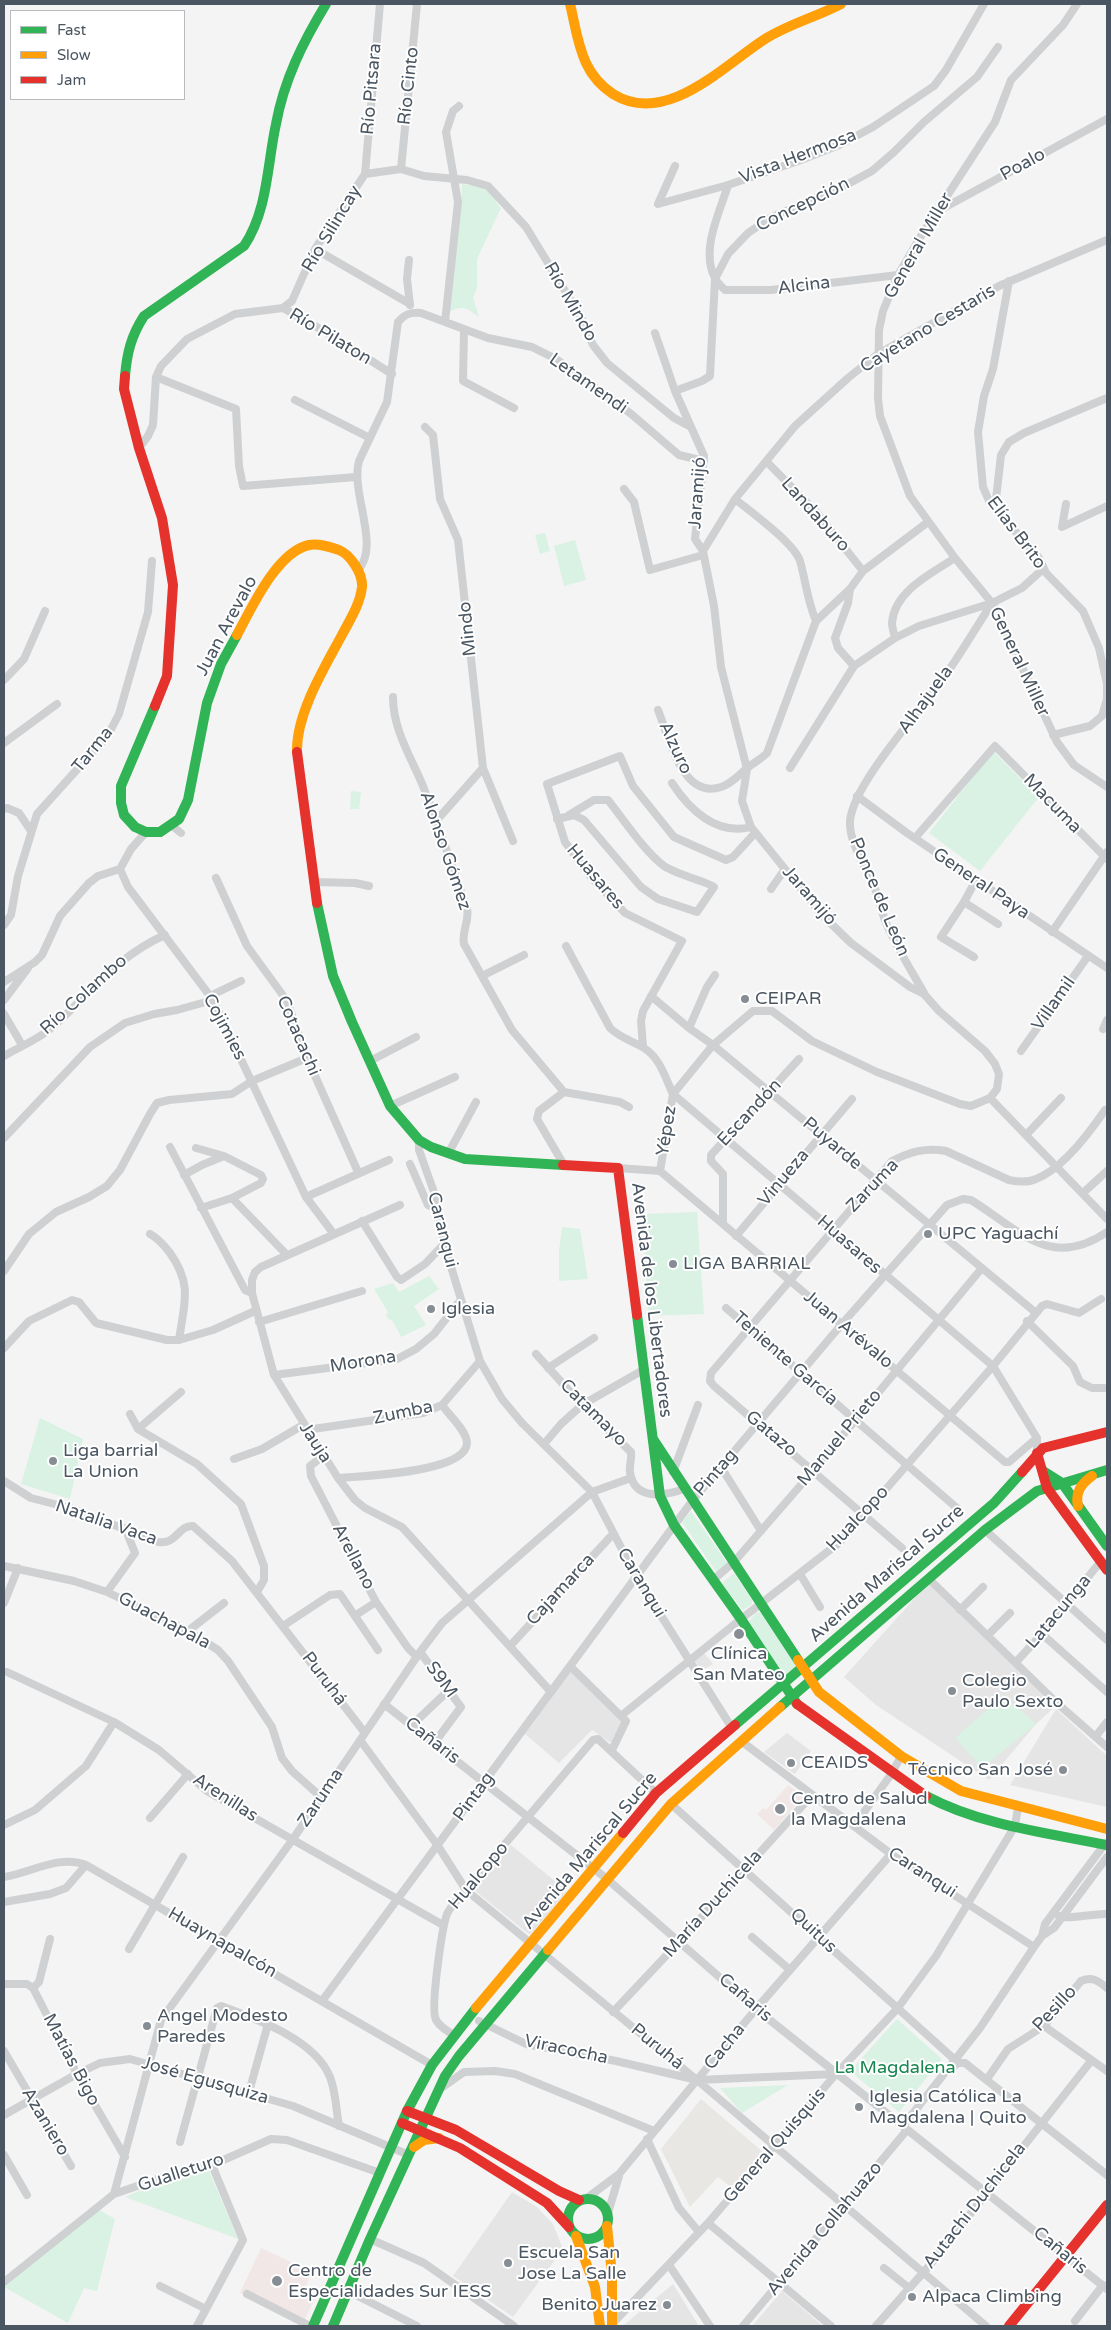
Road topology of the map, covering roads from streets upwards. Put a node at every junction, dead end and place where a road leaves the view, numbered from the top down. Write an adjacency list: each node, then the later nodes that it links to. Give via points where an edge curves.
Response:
1 (326, 4): 39 (street, via 296,56 289,76 258,221 250,240 144,316 132,337 125,365 124,389)
2 (380, 4): 13 (street, Río Pitsara)
3 (417, 4): 12 (street, Río Cinto)
4 (570, 4): 5 (street, via 584,57 594,78 613,96 644,105 676,97 716,76 768,38)
5 (841, 4)
6 (984, 4): 15 (street, Vista Hermosa, via 934,86 873,127 839,145)
7 (1076, 4): 16 (street, General Miller, via 1063,25 1011,80 995,122)
8 (998, 46): 21 (street, Concepción, via 977,77 872,171 770,218 728,254)
9 (459, 106): 14 (street, via 453,111 446,132)
10 (1107, 119): 16 (street, Poalo)
11 (675, 166): 15 (street, Vista Hermosa, via 658,204)
12 (401, 169): 13 (street); 14 (street, Río Mindo, via 424,176)
13 (365, 174): 18 (street, Río Silincay)
14 (455, 178): 26 (street, via 458,202); 37 (street, Río Mindo, via 488,186 526,227 581,317 593,345 607,363 674,418)
15 (728, 185): 21 (street, via 710,248)
16 (938, 211): 20 (street, General Miller)
17 (1107, 240): 22 (street, Cayetano Cestaris)
18 (315, 250): 23 (street); 24 (street, Río Silincay, via 292,301)
19 (409, 260): 23 (street)
20 (898, 275): 21 (street, Alcina, via 771,290 725,290); 29 (street, General Miller, via 882,311)
21 (715, 279): 32 (street, Concepción, via 710,376)
22 (1009, 281): 29 (street, Cayetano Cestaris); 47 (street, Elías Brito, via 978,432 983,486)
23 (410, 304): 25 (street)
24 (283, 308): 30 (street, Río Pilaton); 31 (street, Río Pilaton, via 235,314 211,325 181,344 161,366)
25 (411, 312): 26 (street, Letamendi); 30 (street, via 398,322)
26 (445, 322): 27 (street, Letamendi)
27 (464, 330): 35 (street, via 464,383); 40 (street, Letamendi, via 532,347 556,359 630,413 679,455)
28 (654, 333): 32 (street, Jaramijó)
29 (878, 354): 41 (street, Cayetano Cestaris, via 796,426); 48 (street, General Miller, via 880,416 910,496)
30 (392, 374): 38 (street, via 388,402)
31 (156, 377): 39 (street, via 153,424); 42 (street, via 236,409 243,486)
32 (675, 391): 37 (street, Jaramijó)
33 (1107, 398): 47 (street, via 1009,442 1001,456)
34 (295, 400): 38 (street)
35 (514, 408)
36 (425, 427): 67 (street, Mindo, via 433,435 442,507 458,540)
37 (691, 427): 40 (street, Jaramijó)
38 (370, 438): 42 (street, via 359,461)
39 (139, 448): 80 (street, via 162,518 173,585 167,676 121,786 124,815 135,827)
40 (704, 461): 49 (street, Jaramijó, via 694,534)
41 (766, 461): 44 (street, Cayetano Cestaris); 54 (street, Landaburo, via 817,513)
42 (356, 478): 53 (street, via 367,530 364,561)
43 (624, 489): 49 (street, via 634,502 650,570)
44 (735, 499): 49 (street, Cayetano Cestaris); 58 (street, via 792,548 800,560 808,602)
45 (1066, 504): 46 (street, via 1062,527)
46 (1107, 506)
47 (995, 508): 52 (street, Elías Brito)
48 (928, 522): 50 (street, General Miller); 54 (street)
49 (703, 553): 69 (street, Jaramijó, via 714,606 721,667)
50 (955, 558): 56 (street, General Miller); 59 (street, via 907,591 894,614)
51 (152, 561): 79 (street, Tarma, via 148,612 119,714 108,735 37,814)
52 (1044, 569): 56 (street, via 1022,588); 65 (street, Elías Brito, via 1083,610 1099,648 1107,699 1102,716 1090,726)
53 (358, 570): 77 (street, Juan Arevalo, via 341,551 320,544 294,552 277,568 243,624 217,676 202,723 187,804); 89 (street, Avenida de los Libertadores, via 362,585 355,612 320,677 300,725 297,750 299,777)
54 (863, 571): 55 (street)
55 (850, 590): 58 (street); 60 (street, via 835,638 838,648)
56 (992, 603): 59 (street, via 919,626); 65 (street, General Miller); 72 (street, Alhajuela, via 947,673)
57 (45, 612): 61 (street, via 24,659)
58 (816, 621): 69 (street, Alzuro, via 767,753)
59 (894, 638): 60 (street)
60 (854, 666): 68 (street)
61 (4, 680)
62 (393, 697): 76 (street, Alonso Gómez, via 400,736)
63 (57, 704): 66 (street)
64 (658, 710): 69 (street, Alzuro, via 683,774 692,783 703,788 723,787)
65 (1053, 735): 71 (street, General Miller, via 1074,765)
66 (4, 743)
67 (483, 768): 76 (street); 83 (street, Mindo)
68 (790, 768)
69 (747, 769): 78 (street, Jaramijó, via 742,801)
70 (672, 782): 78 (street, via 681,797 706,820 733,829)
71 (1107, 787)
72 (857, 796): 82 (street, General Paya); 107 (street, Ponce de León, via 850,822 855,847 874,885 897,946)
73 (4, 809): 79 (street, via 19,813)
74 (569, 815): 74 (street, via 584,820 641,887 658,899 697,912 714,887 664,866 608,800 594,800); 75 (street)
75 (557, 819): 78 (street, Huasares, via 547,784 620,756 633,786 674,837 726,860 733,857); 108 (street, Huasares, via 565,842 620,909 682,941)
76 (436, 822): 104 (street, Alonso Gómez, via 468,913 464,944)
77 (171, 825): 80 (street, via 160,832); 81 (street)
78 (753, 830): 86 (street, Jaramijó)
79 (31, 831): 94 (street, Tarma, via 18,876 12,915)
80 (146, 832): 85 (street)
81 (181, 833)
82 (915, 838): 84 (street, Macuma, via 996,747); 88 (street, General Paya)
83 (513, 841)
84 (1106, 856): 95 (street)
85 (120, 869): 96 (street, Cojimies, via 128,886); 101 (street, via 98,876 89,883 60,916 42,955)
86 (786, 869): 91 (street); 107 (street, Jaramijó, via 822,915 851,943)
87 (216, 878): 121 (street, Cotacachi, via 247,946 287,1002)
88 (976, 880): 92 (street); 95 (street, General Paya)
89 (313, 882): 90 (street, via 355,882); 123 (street, Avenida de los Libertadores, via 333,976)
90 (369, 886)
91 (771, 889)
92 (964, 902): 93 (street); 100 (street, via 941,936)
93 (998, 924)
94 (4, 925)
95 (1052, 932): 99 (street, General Paya)
96 (165, 935): 109 (street, Cojimies); 116 (street, Río Colambo, via 127,956 49,1030)
97 (566, 946): 118 (street, Huasares, via 610,1028)
98 (524, 955): 104 (street)
99 (1088, 956): 102 (street, General Paya); 119 (street, Villamil)
100 (974, 957)
101 (30, 965): 106 (street); 110 (street)
102 (1107, 968)
103 (715, 975): 113 (street)
104 (482, 976): 126 (street, Alonso Gómez, via 512,1030)
105 (241, 981): 109 (street)
106 (4, 982)
107 (924, 994): 129 (street, Jaramijó, via 995,1064 999,1074 997,1089)
108 (651, 996): 113 (street, Puyarde); 118 (street, Huasares, via 641,1021)
109 (211, 998): 125 (street, Cojimies); 138 (street, via 125,1023 90,1047)
110 (4, 1000)
111 (4, 1014): 116 (street)
112 (1107, 1020): 114 (street)
113 (689, 1028): 117 (street, Puyarde)
114 (1103, 1029)
115 (416, 1037): 123 (street)
116 (22, 1045): 120 (street, Río Colambo)
117 (713, 1045): 127 (street, Puyarde); 128 (street, Yépez); 129 (street, via 747,1014 766,1009 779,1014 812,1041 877,1072 971,1106)
118 (643, 1047): 128 (street, Huasares, via 658,1060)
119 (1021, 1051)
120 (4, 1056)
121 (307, 1058): 125 (street); 152 (street, Cotacachi)
122 (799, 1059): 127 (street, Escandón)
123 (370, 1061): 133 (street, Avenida de los Libertadores)
124 (455, 1077): 133 (street)
125 (252, 1081): 157 (street, Cojimies); 174 (street, via 224,1096 157,1103 120,1170 106,1186 56,1212 29,1234)
126 (564, 1092): 134 (street, via 620,1102); 147 (street, via 540,1111 537,1119)
127 (769, 1092): 137 (street, Puyarde); 139 (street, Escandón)
128 (673, 1094): 139 (street, Huasares); 150 (street, Yépez)
129 (990, 1098): 136 (street)
130 (1062, 1098): 136 (street)
131 (852, 1099): 137 (street, Vinueza)
132 (476, 1102): 143 (street)
133 (390, 1106): 140 (street, Avenida de los Libertadores)
134 (630, 1107)
135 (1105, 1110): 148 (street, Zaruma, via 1085,1138)
136 (1027, 1134): 148 (street)
137 (820, 1135): 154 (street, Puyarde); 155 (street, Vinueza)
138 (4, 1138)
139 (725, 1139): 155 (street, Huasares); 164 (street, Escandón, via 710,1158 723,1174)
140 (419, 1140): 143 (street, Avenida de los Libertadores); 160 (street, Caranqui, via 419,1150)
141 (170, 1147): 153 (street)
142 (196, 1148): 144 (street)
143 (448, 1154): 147 (street, Avenida de los Libertadores, via 489,1162)
144 (224, 1156): 153 (street); 158 (street, via 263,1179)
145 (389, 1160): 152 (street)
146 (410, 1164): 160 (street, via 428,1205)
147 (564, 1165): 149 (street, Avenida de los Libertadores)
148 (1056, 1166): 154 (street, Zaruma, via 1036,1180 1019,1182 946,1152 924,1149 892,1161); 156 (street)
149 (618, 1168): 150 (street, Avenida de los Libertadores); 196 (street, Avenida de los Libertadores)
150 (660, 1171): 164 (street, Juan Arévalo)
151 (1107, 1171): 156 (street)
152 (358, 1172): 157 (street)
153 (184, 1175): 161 (street)
154 (875, 1180): 165 (street, Puyarde); 166 (street, Zaruma)
155 (779, 1184): 166 (street, Huasares); 170 (street, Vinueza)
156 (1083, 1193): 162 (street)
157 (306, 1197): 168 (street, Cojimies)
158 (232, 1198): 161 (street); 172 (street)
159 (400, 1205): 163 (street, Jauja)
160 (437, 1206): 171 (street, Caranqui)
161 (201, 1208): 178 (street, via 245,1290)
162 (1107, 1219)
163 (362, 1221): 168 (street, Jauja); 171 (street, via 401,1280 425,1264)
164 (723, 1224): 170 (street, Juan Arévalo)
165 (929, 1224): 167 (street, Pintag, via 948,1205 963,1199 981,1206 1028,1239 1051,1247 1085,1244); 173 (street, Puyarde); 175 (street, Pintag)
166 (831, 1230): 175 (street, Huasares); 176 (street, Zaruma)
167 (1107, 1232)
168 (333, 1233): 172 (street, Jauja)
169 (150, 1234): 190 (street, via 160,1239 185,1279)
170 (736, 1236): 176 (street, Juan Arévalo)
171 (444, 1244): 180 (street, Caranqui)
172 (286, 1254): 178 (street, Jauja, via 255,1272)
173 (982, 1268): 183 (street, Puyarde); 184 (street, Manuel Prieto)
174 (4, 1271)
175 (885, 1275): 184 (street, Huasares); 187 (street, Pintag)
176 (789, 1281): 187 (street, Juan Arévalo); 188 (street, Zaruma)
177 (362, 1291): 186 (street)
178 (252, 1293): 182 (street, Jauja)
179 (1101, 1299): 183 (street, via 1079,1313 1047,1304)
180 (460, 1301): 193 (street, Caranqui); 199 (street, Morona, via 434,1334 416,1350 397,1359)
181 (726, 1308): 188 (street, Teniente García)
182 (255, 1311): 186 (street, Jauja); 190 (street, via 213,1330)
183 (1035, 1312): 185 (street, Hualcopo)
184 (940, 1320): 194 (street, Huasares); 197 (street, Manuel Prieto)
185 (1027, 1321): 194 (street, Hualcopo); 201 (street, via 1073,1366 1080,1382 1092,1388)
186 (259, 1322): 199 (street, Jauja)
187 (841, 1325): 197 (street, Juan Arévalo); 198 (street, Pintag)
188 (749, 1329): 198 (street, Teniente García); 200 (street, Zaruma, via 713,1369)
189 (594, 1338): 195 (street)
190 (179, 1340): 191 (street, via 104,1326 72,1300 29,1321)
191 (4, 1348)
192 (536, 1354): 195 (street, Catamayo)
193 (480, 1361): 203 (street, Zumba); 215 (street, Caranqui, via 502,1399)
194 (993, 1366): 207 (street, Hualcopo); 214 (street, Huasares)
195 (548, 1368): 204 (street, Catamayo)
196 (643, 1370): 204 (street); 213 (street, Avenida de los Libertadores)
197 (896, 1371): 207 (street, Juan Arévalo); 208 (street, Manuel Prieto)
198 (802, 1373): 208 (street, Teniente García); 209 (street, Pintag)
199 (274, 1375): 210 (street, Jauja)
200 (710, 1378): 209 (street, Gatazo, via 712,1384)
201 (1104, 1388)
202 (181, 1392): 211 (street)
203 (442, 1405): 210 (street, Zumba, via 423,1413); 226 (street, via 466,1437 467,1446 462,1454 430,1469)
204 (582, 1405): 215 (street); 227 (street, Catamayo, via 631,1452)
205 (698, 1405): 223 (street)
206 (130, 1414): 211 (street)
207 (948, 1416): 214 (street, Juan Arévalo, via 1004,1462 1009,1462); 219 (street, Hualcopo)
208 (856, 1419): 219 (street, Teniente García); 221 (street, Manuel Prieto)
209 (758, 1424): 220 (street, Pintag); 221 (street, Gatazo)
210 (305, 1427): 217 (street, Jauja); 218 (street)
211 (138, 1429): 256 (street, via 197,1464 241,1504 264,1566 264,1580)
212 (1107, 1432): 216 (street, Avenida Mariscal Sucre, via 1049,1445)
213 (652, 1436): 223 (street, Avenida de los Libertadores); 233 (street, Avenida de los Libertadores)
214 (1037, 1438): 216 (street)
215 (544, 1444): 232 (street, Caranqui)
216 (1037, 1454): 224 (street); 279 (street, Avenida Mariscal Sucre, via 994,1503)
217 (323, 1456): 226 (street, Jauja); 258 (street, Arellano, via 312,1463 309,1473)
218 (234, 1459)
219 (907, 1464): 236 (street, Teniente García); 237 (street, Hualcopo)
220 (721, 1467): 234 (street, Pintag); 241 (street)
221 (813, 1470): 237 (street, Gatazo); 241 (street, Manuel Prieto)
222 (1107, 1470): 225 (street, Avenida Mariscal Sucre)
223 (673, 1472): 231 (street, Avenida de los Libertadores)
224 (1044, 1472): 229 (street); 230 (street)
225 (1096, 1473): 229 (street, Avenida Mariscal Sucre); 235 (street, via 1079,1487 1075,1496)
226 (338, 1478): 257 (street, Jauja, via 354,1500 402,1527)
227 (631, 1478): 232 (street, Zaruma); 233 (street, via 642,1491)
228 (4, 1481): 239 (street, Natalia Vaca, via 31,1498)
229 (1062, 1483): 230 (street, Avenida Mariscal Sucre); 235 (street)
230 (1047, 1488): 240 (street, Avenida Mariscal Sucre, via 1036,1491); 245 (street)
231 (684, 1489): 233 (street); 234 (street, Avenida de los Libertadores)
232 (592, 1492): 242 (street, Caranqui); 257 (street, Zaruma)
233 (660, 1496): 238 (street, Avenida de los Libertadores)
234 (693, 1500): 238 (street, Pintag); 246 (street, Avenida de los Libertadores)
235 (1078, 1506): 243 (street)
236 (958, 1508)
237 (864, 1515): 244 (street, Gatazo); 250 (street, Hualcopo, via 830,1552)
238 (674, 1525): 251 (street, Pintag); 253 (street, Avenida de los Libertadores)
239 (125, 1528): 255 (street, Guachapala, via 135,1553); 256 (street, Natalia Vaca, via 163,1543 186,1527 193,1526 232,1561)
240 (985, 1530): 252 (street, Avenida Mariscal Sucre); 261 (street)
241 (762, 1531): 246 (street, Manuel Prieto)
242 (612, 1535): 251 (street, Caranqui); 273 (street, Cajamarca)
243 (1107, 1546)
244 (902, 1548)
245 (1101, 1561): 249 (street); 261 (street, Latacunga)
246 (734, 1562): 253 (street, Manuel Prieto); 260 (street, Avenida de los Libertadores)
247 (4, 1566): 248 (street, Guachapala)
248 (18, 1568): 255 (street, Guachapala); 262 (street)
249 (1107, 1570)
250 (800, 1574): 260 (street, Hualcopo); 263 (street)
251 (636, 1576): 276 (street, Caranqui); 278 (street, Pintag)
252 (929, 1579): 264 (street); 281 (street, Avenida Mariscal Sucre)
253 (713, 1580): 267 (street, Avenida de los Libertadores)
254 (983, 1587): 264 (street)
255 (108, 1592): 269 (street, Guachapala)
256 (257, 1592): 268 (street, Natalia Vaca)
257 (468, 1601): 273 (street, Jauja); 275 (street, Zaruma, via 442,1623)
258 (376, 1602): 266 (street); 275 (street, Arellano, via 408,1648)
259 (224, 1603): 269 (street)
260 (762, 1603): 267 (street, Hualcopo); 279 (street, Avenida de los Libertadores)
261 (1067, 1603): 270 (street, Latacunga); 272 (street)
262 (4, 1604)
263 (820, 1607)
264 (960, 1610): 271 (street)
265 (1010, 1613): 271 (street)
266 (356, 1615): 268 (street, via 342,1596 333,1594); 274 (street)
267 (740, 1619): 276 (street, Hualcopo); 282 (street, Avenida de los Libertadores)
268 (283, 1626): 293 (street, Puruhá)
269 (188, 1631): 306 (street, Guachapala, via 218,1650 228,1661 272,1727 282,1758 292,1772)
270 (1042, 1634): 277 (street, Latacunga); 285 (street)
271 (988, 1635): 277 (street)
272 (1107, 1640)
273 (510, 1646): 284 (street, Jauja)
274 (378, 1650)
275 (419, 1654): 283 (street, S9M); 287 (street, Zaruma)
276 (689, 1661): 288 (street, Hualcopo); 292 (street, Caranqui)
277 (1016, 1662): 294 (street)
278 (570, 1666): 284 (street, Pintag); 288 (street)
279 (803, 1668): 281 (street, Avenida de los Libertadores); 282 (street, Avenida Mariscal Sucre)
280 (7, 1672): 289 (street, Arenillas)
281 (811, 1681): 286 (street, Avenida Mariscal Sucre); 300 (street, Avenida de los Libertadores, via 819,1692)
282 (783, 1685): 286 (street, Avenida de los Libertadores); 292 (street, Avenida Mariscal Sucre)
283 (449, 1690): 291 (street); 297 (street, S9M, via 461,1707)
284 (551, 1692): 303 (street, Pintag)
285 (1107, 1692)
286 (791, 1698): 296 (street, Avenida Mariscal Sucre); 301 (street, Avenida de los Libertadores)
287 (384, 1704): 291 (street, Cañaris); 293 (street, Zaruma)
288 (622, 1715): 299 (street, via 626,1725)
289 (114, 1722): 302 (street, Arenillas, via 159,1750); 311 (street, via 86,1766 35,1810)
290 (1107, 1722): 294 (street)
291 (412, 1725): 297 (street, Cañaris)
292 (732, 1728): 304 (street, Avenida Mariscal Sucre)
293 (365, 1733): 295 (street, Zaruma)
294 (1096, 1736): 298 (street)
295 (360, 1740): 306 (street, Zaruma); 317 (street, Puruhá)
296 (741, 1741): 305 (street, Caranqui); 307 (street, Avenida Mariscal Sucre)
297 (435, 1742): 303 (street, Cañaris)
298 (1107, 1747)
299 (612, 1750): 304 (street); 309 (street, Hualcopo, via 596,1739)
300 (901, 1756): 301 (street); 308 (street, Avenida de los Libertadores, via 968,1794)
301 (892, 1773): 312 (street); 313 (street, Avenida de los Libertadores, via 953,1810)
302 (188, 1774): 310 (street); 315 (street, Arenillas, via 207,1791)
303 (485, 1783): 309 (street, Cañaris); 317 (street, Pintag)
304 (656, 1793): 322 (street, Avenida Mariscal Sucre)
305 (812, 1795): 312 (street, Caranqui); 323 (street, María Duchicela)
306 (321, 1797): 315 (street, Zaruma)
307 (671, 1804): 323 (street, Quitus); 325 (street, Avenida Mariscal Sucre)
308 (1018, 1806): 313 (street, General Quisquis); 314 (street, Avenida de los Libertadores)
309 (528, 1817): 322 (street, Cañaris); 326 (street, Hualcopo)
310 (150, 1818)
311 (4, 1825)
312 (854, 1826): 318 (street, Caranqui)
313 (1015, 1826): 316 (street, Avenida de los Libertadores); 329 (street, General Quisquis)
314 (1107, 1828)
315 (293, 1839): 327 (street, Arenillas); 339 (street, Zaruma)
316 (1106, 1843): 331 (street)
317 (438, 1846): 326 (street, Puruhá); 327 (street, Pintag)
318 (891, 1854): 329 (street, Caranqui); 337 (street, Cacha)
319 (182, 1857): 330 (street)
320 (1107, 1858): 333 (street)
321 (86, 1865): 324 (street, Huaynapalcón, via 63,1861); 328 (street, via 66,1888); 330 (street, Huaynapalcón)
322 (593, 1868): 325 (street, Cañaris); 341 (street, Avenida Mariscal Sucre)
323 (745, 1868): 337 (street, Quitus); 340 (street, María Duchicela)
324 (4, 1876)
325 (607, 1879): 340 (street, Cañaris); 344 (street, Avenida Mariscal Sucre)
326 (466, 1890): 334 (street, Hualcopo, via 448,1911); 341 (street, Puruhá)
327 (399, 1900): 334 (street, Arenillas); 349 (street, Pintag)
328 (4, 1902)
329 (968, 1902): 342 (street, Caranqui); 350 (street, General Quisquis, via 936,1956)
330 (154, 1904): 339 (street, Huaynapalcón); 343 (street)
331 (1053, 1912): 333 (street); 335 (street)
332 (1107, 1914): 333 (street)
333 (1062, 1918): 335 (street)
334 (443, 1925): 356 (street, Hualcopo, via 434,2012 441,2026)
335 (1042, 1936): 342 (street, Avenida Collahuazo)
336 (752, 1937): 345 (street)
337 (819, 1938): 345 (street, Cacha); 350 (street, Quitus)
338 (50, 1939): 347 (street, via 38,1982)
339 (217, 1940): 349 (street, Huaynapalcón); 361 (street, Zaruma, via 161,2020)
340 (680, 1941): 351 (street, Cañaris); 352 (street, María Duchicela)
341 (532, 1944): 344 (street, Puruhá); 356 (street, Avenida Mariscal Sucre)
342 (1034, 1947): 359 (street, Avenida Collahuazo, via 980,2028)
343 (129, 1949)
344 (544, 1955): 352 (street, Puruhá); 353 (street, Avenida Mariscal Sucre)
345 (790, 1970): 351 (street, Cacha)
346 (4, 1984): 347 (street)
347 (33, 1988): 366 (street, Matías Bigo)
348 (1107, 1988): 355 (street, Pesillo, via 1096,1980 1088,1978 1081,1981)
349 (322, 2001): 362 (street, Huaynapalcón)
350 (897, 2008): 359 (street, Quitus); 367 (street, General Quisquis)
351 (756, 2009): 367 (street, Cañaris); 372 (street, Cacha)
352 (612, 2012): 358 (street, Puruhá)
353 (483, 2023): 363 (street, Viracocha, via 526,2044); 368 (street, Avenida Mariscal Sucre)
354 (268, 2024): 370 (street, via 219,2007); 374 (street); 381 (street, via 315,2054 324,2064 334,2088)
355 (1044, 2026): 360 (street); 371 (street, Pesillo, via 1008,2049)
356 (454, 2035): 362 (street, Avenida Mariscal Sucre)
357 (4, 2051): 375 (street, Azaniero)
358 (666, 2054): 363 (street, via 668,2064); 372 (street, Puruhá)
359 (954, 2059): 365 (street, Avenida Collahuazo)
360 (1091, 2060): 364 (street); 380 (street, Autachi Duchicela)
361 (148, 2064): 366 (street, José Egusquiza, via 114,2060); 370 (street, José Egusquiza); 392 (street, Zaruma)
362 (432, 2065): 376 (street, Avenida Mariscal Sucre)
363 (655, 2069): 372 (street, Viracocha)
364 (1107, 2071)
365 (943, 2073): 371 (street, via 961,2062); 382 (street, Avenida Collahuazo)
366 (77, 2074): 375 (street, José Egusquiza); 392 (street, Matías Bigo)
367 (836, 2074): 372 (street, Viracocha); 382 (street, Cañaris); 388 (street, General Quisquis)
368 (446, 2076): 369 (street); 373 (street, Avenida Mariscal Sucre)
369 (456, 2076): 373 (street); 384 (street, via 480,2071 515,2074)
370 (199, 2078): 374 (street, José Egusquiza); 387 (street)
371 (987, 2079): 380 (street)
372 (697, 2080): 384 (street, Cacha); 388 (street, Puruhá)
373 (440, 2089): 378 (street, Avenida Mariscal Sucre)
374 (249, 2092): 381 (street, José Egusquiza, via 293,2106)
375 (31, 2100): 377 (street, José Egusquiza); 394 (street, Azaniero)
376 (408, 2111): 378 (street); 379 (street, Avenida Mariscal Sucre)
377 (4, 2115)
378 (426, 2118): 383 (street, Avenida Mariscal Sucre); 401 (street, via 456,2130 559,2191)
379 (402, 2123): 383 (street); 389 (street, Avenida Mariscal Sucre)
380 (1041, 2123): 397 (street); 398 (street, Autachi Duchicela)
381 (338, 2126): 389 (street, José Egusquiza)
382 (905, 2128): 398 (street, Cañaris); 403 (street, Avenida Collahuazo)
383 (421, 2131): 385 (street); 390 (street, Avenida Mariscal Sucre)
384 (654, 2131): 386 (street, Cacha)
385 (439, 2138): 390 (street, via 424,2140); 406 (street, via 547,2203)
386 (647, 2139): 396 (street, Cacha); 408 (street, via 679,2208)
387 (180, 2142)
388 (774, 2147): 403 (street, Puruhá); 405 (street, General Quisquis)
389 (391, 2148): 390 (street, José Egusquiza); 395 (street, Avenida Mariscal Sucre)
390 (411, 2151): 410 (street, Avenida Mariscal Sucre)
391 (4, 2155): 400 (street)
392 (124, 2157): 399 (street, Zaruma)
393 (212, 2165): 395 (street, Gualleturo, via 258,2143 279,2138); 399 (street, Gualleturo); 422 (street, via 243,2240)
394 (71, 2166)
395 (380, 2173): 427 (street, Avenida Mariscal Sucre)
396 (620, 2174): 401 (street, Cacha); 404 (street, Cacha)
397 (1107, 2175)
398 (988, 2193): 411 (street, Cañaris); 414 (street, Autachi Duchicela)
399 (114, 2194): 415 (street, Gualleturo)
400 (27, 2195)
401 (583, 2199): 404 (street, via 600,2202); 406 (street, via 570,2209)
402 (1107, 2205): 411 (street)
403 (844, 2206): 414 (street, Puruhá); 416 (street, Avenida Collahuazo)
404 (608, 2213): 407 (street)
405 (708, 2223): 408 (street, General Quisquis); 416 (street)
406 (569, 2226): 409 (street)
407 (608, 2226): 409 (street, via 595,2238); 425 (street)
408 (698, 2232): 412 (street, General Quisquis)
409 (576, 2236): 432 (street, via 596,2287)
410 (370, 2239): 420 (street, Avenida Mariscal Sucre); 431 (street, via 424,2263)
411 (1067, 2257): 418 (street, Cañaris); 438 (street)
412 (669, 2265): 425 (street, General Quisquis); 433 (street)
413 (884, 2268): 419 (street)
414 (923, 2272): 419 (street, Autachi Duchicela); 437 (street, Puruhá)
415 (4, 2282)
416 (781, 2283): 434 (street, Avenida Collahuazo); 435 (street)
417 (160, 2286): 422 (street)
418 (1105, 2287): 424 (street)
419 (909, 2288): 436 (street, Autachi Duchicela)
420 (348, 2291): 423 (street); 428 (street, Avenida Mariscal Sucre)
421 (247, 2294): 427 (street)
422 (206, 2309): 426 (street)
423 (402, 2317): 429 (street); 430 (street)
424 (1075, 2321)
425 (612, 2325)
426 (197, 2326)
427 (312, 2326)
428 (334, 2326)
429 (398, 2326)
430 (417, 2326)
431 (514, 2326)
432 (600, 2326)
433 (710, 2326)
434 (743, 2326)
435 (831, 2326)
436 (876, 2326)
437 (986, 2326)
438 (1010, 2326)

